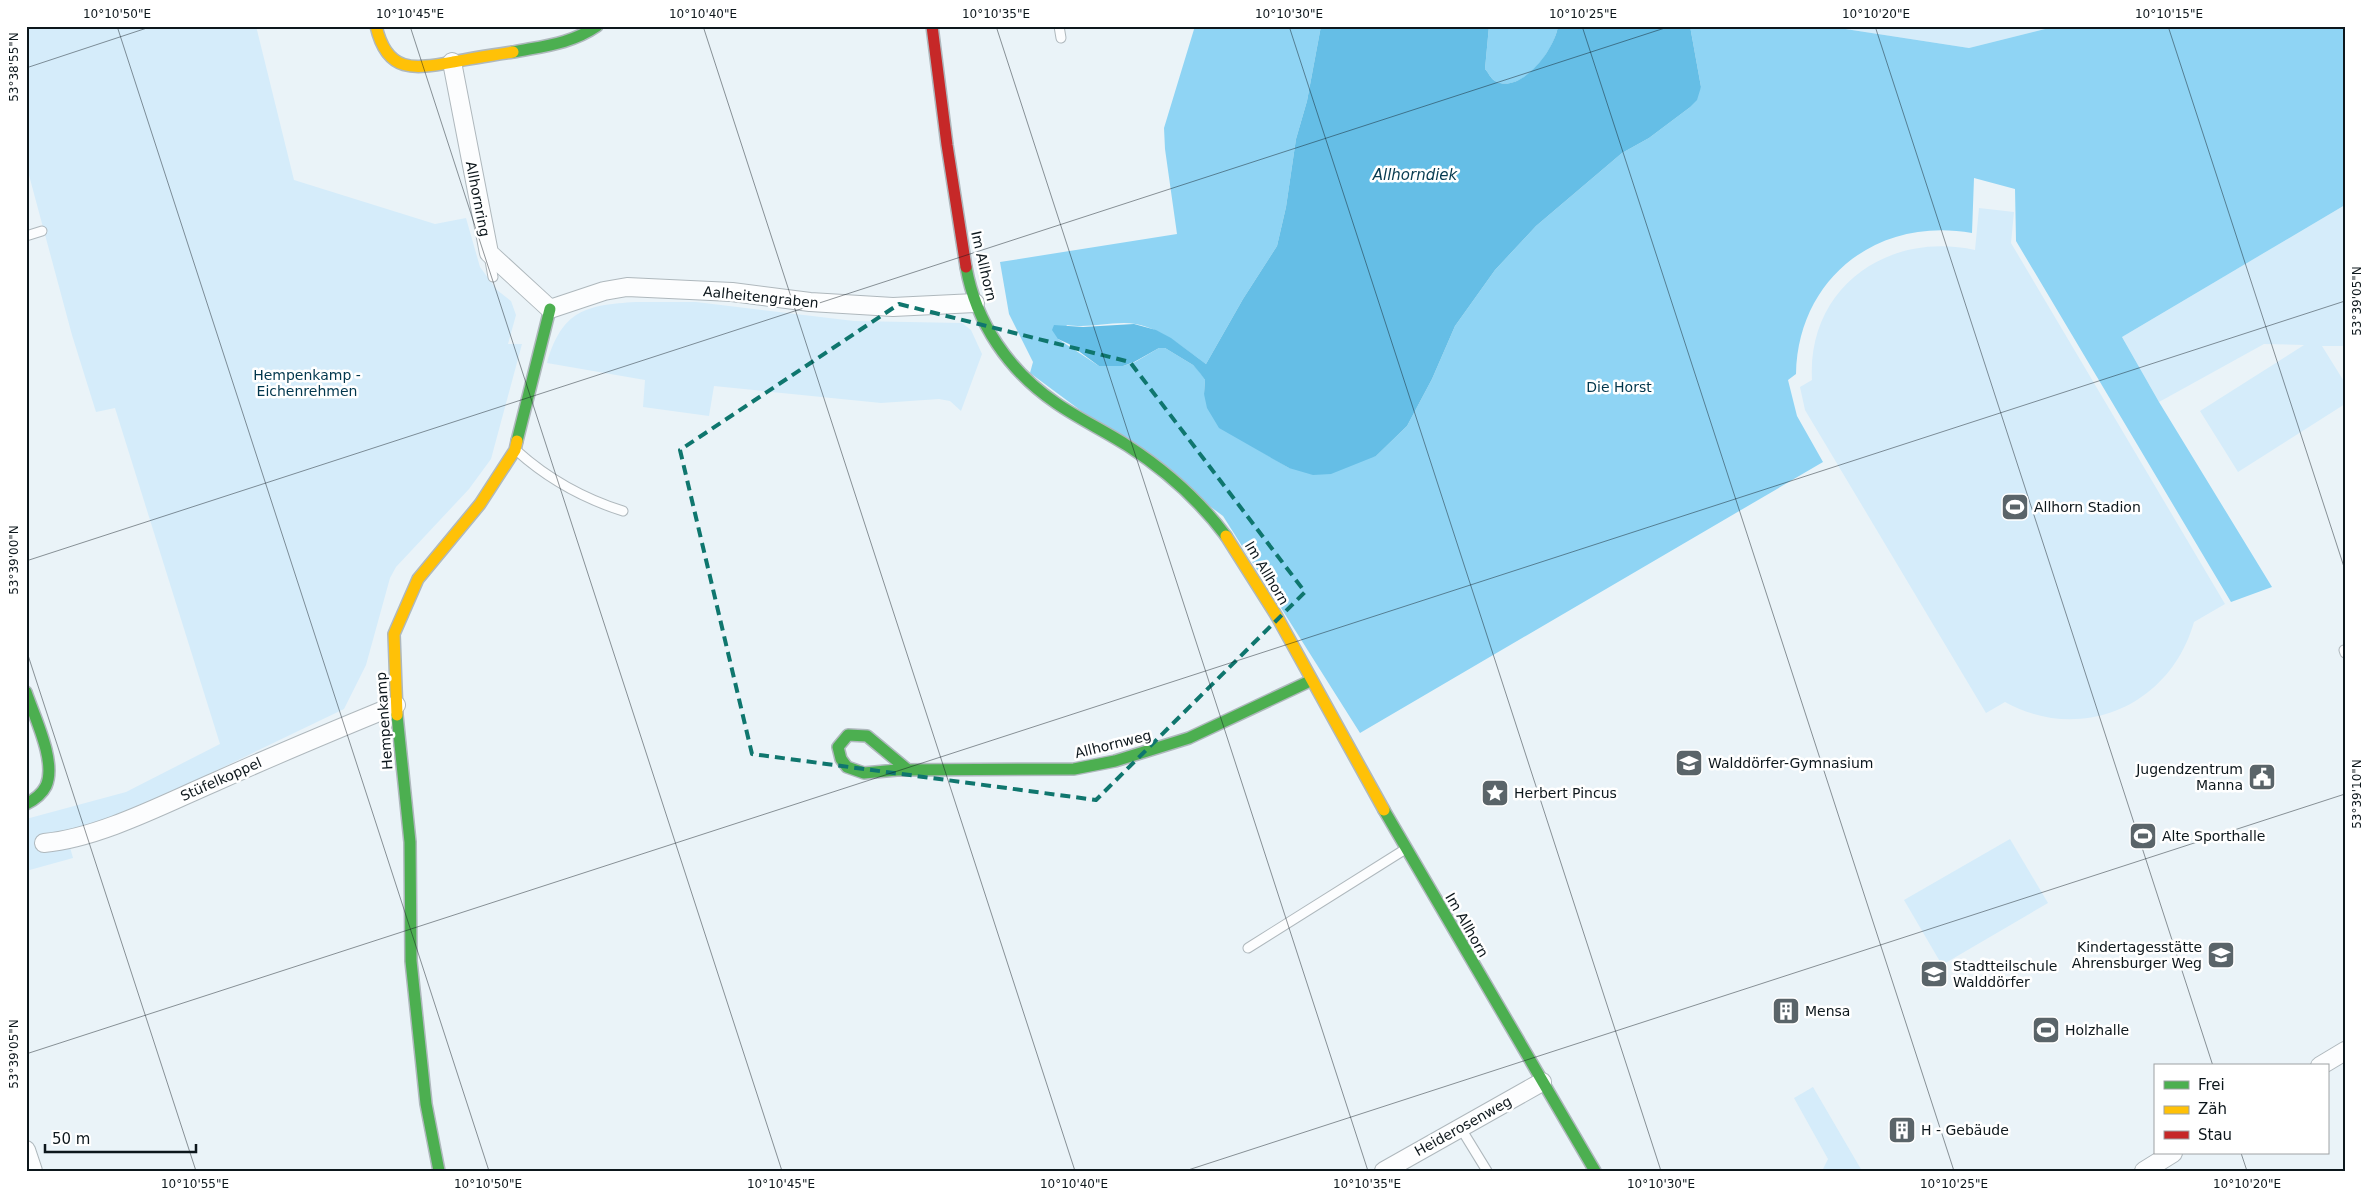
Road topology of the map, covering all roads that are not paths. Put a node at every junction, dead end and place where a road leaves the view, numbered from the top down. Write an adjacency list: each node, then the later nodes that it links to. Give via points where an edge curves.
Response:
1 (376, 26): 6 (street, via 381,45 395,61 417,68)
2 (597, 26): 6 (street, via 564,43)
3 (932, 26): 11 (street, Im Allhorn, via 944,129)
4 (1059, 26): 5 (lane)
5 (1060, 38)
6 (452, 62): 9 (street, Allhornring)
7 (42, 231): 8 (lane)
8 (26, 236)
9 (489, 253): 10 (lane); 12 (street, Allhornring)
10 (493, 277)
11 (975, 303): 12 (street, Aalheitengraben, via 884,306 627,286); 15 (street, Im Allhorn, via 1010,363 1029,382 1143,456 1199,502 1231,543)
12 (550, 309): 13 (street, Hempenkamp)
13 (515, 450): 14 (lane, via 566,486 602,505); 17 (street, Hempenkamp, via 480,504 418,579 394,634)
14 (623, 511)
15 (1310, 681): 18 (street, Allhornweg, via 1189,738 1115,761 1074,769); 21 (street, Im Allhorn)
16 (26, 692): 19 (street, via 50,772 46,786)
17 (396, 706): 20 (street, Stüfelkoppel, via 151,810 70,840); 30 (street, Hempenkamp, via 410,842 411,961 426,1104)
18 (908, 770): 18 (street, Allhornweg, via 867,736 848,735 838,747 843,764 854,772)
19 (26, 804)
20 (44, 843)
21 (1406, 848): 22 (lane); 25 (street, Im Allhorn)
22 (1248, 948)
23 (2345, 1051): 24 (street)
24 (2323, 1064)
25 (1542, 1082): 26 (street, Heiderosenweg); 33 (street, Im Allhorn)
26 (1460, 1127): 31 (street, Heiderosenweg); 32 (lane)
27 (26, 1150): 29 (street)
28 (2171, 1154): 34 (street)
29 (33, 1171)
30 (439, 1171)
31 (1384, 1171)
32 (1487, 1171)
33 (1596, 1171)
34 (2144, 1171)

